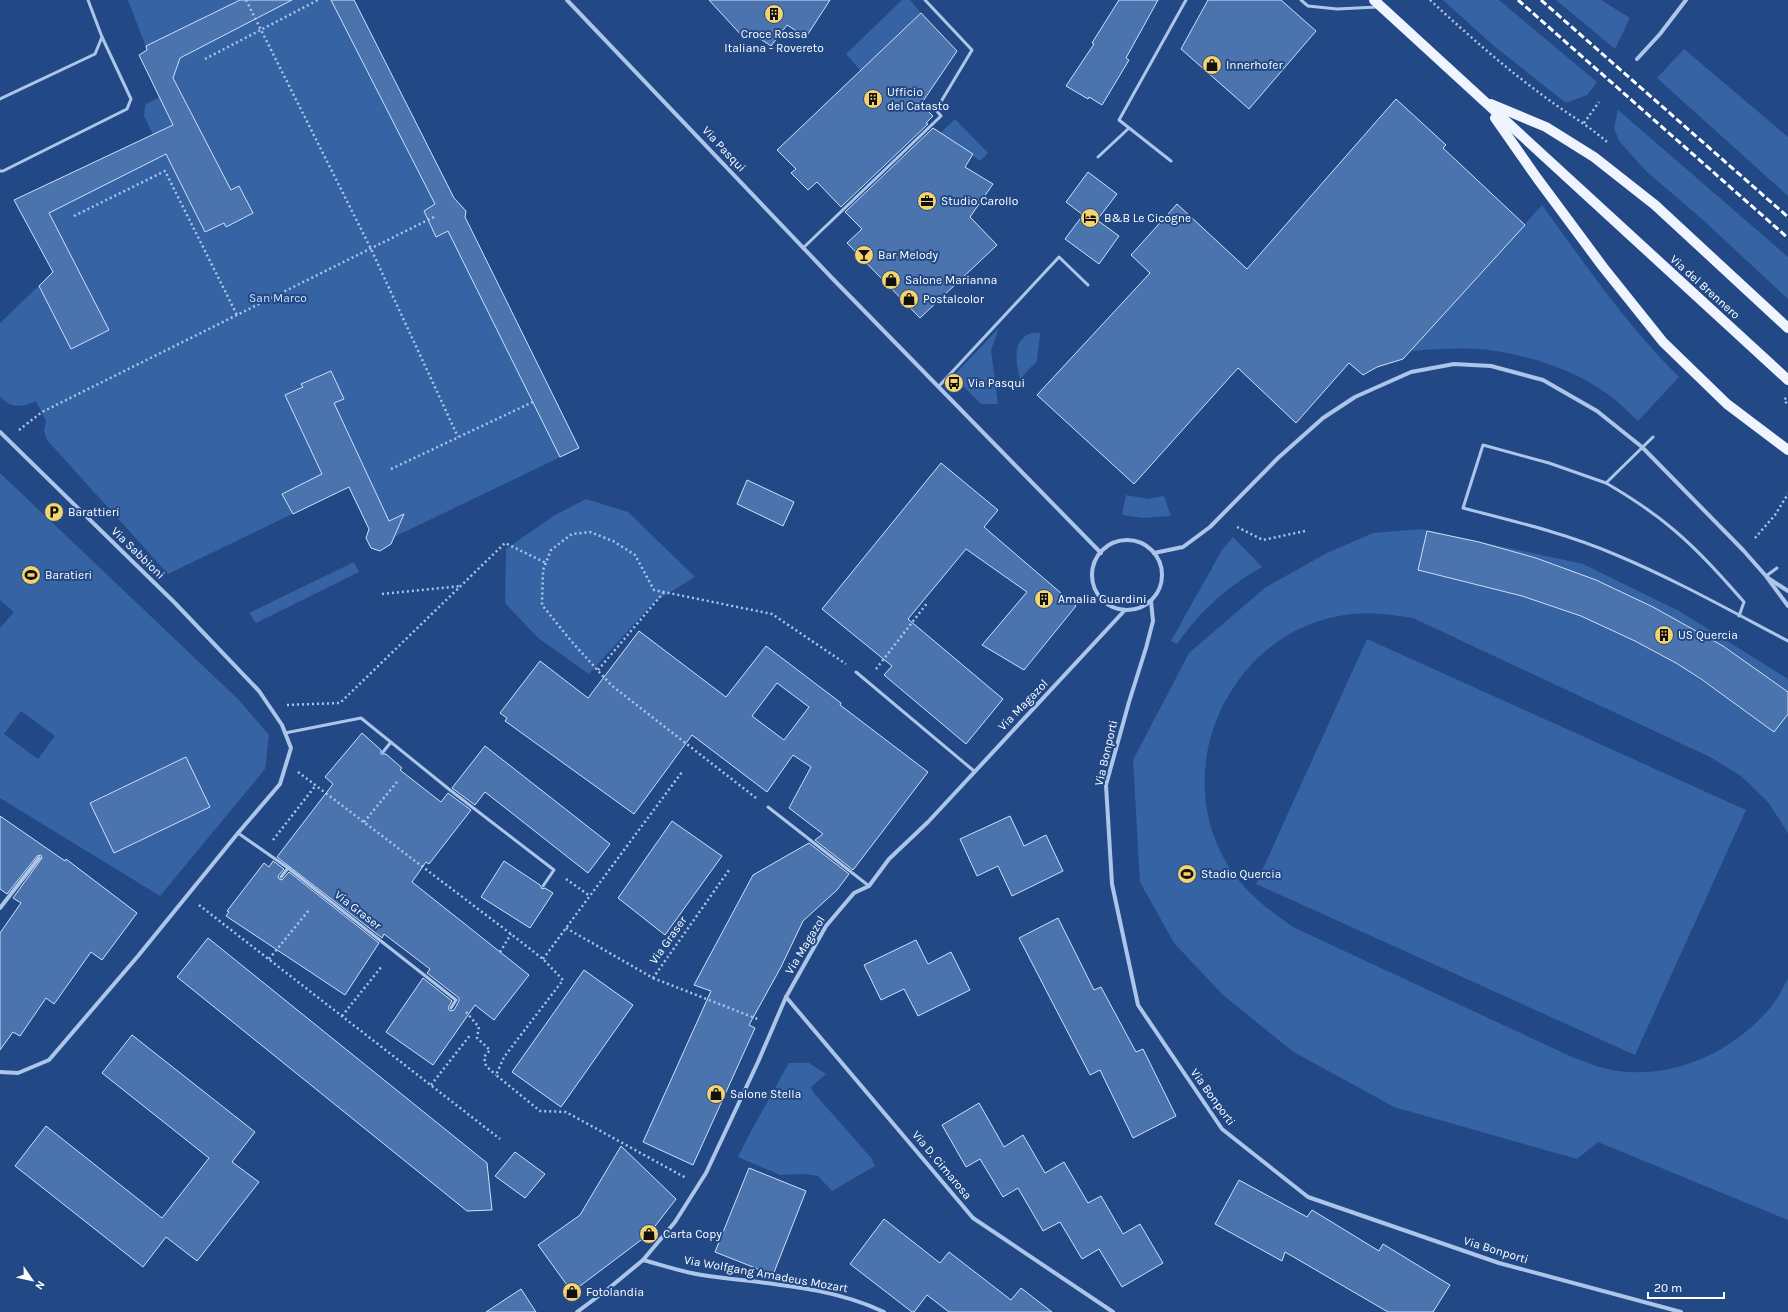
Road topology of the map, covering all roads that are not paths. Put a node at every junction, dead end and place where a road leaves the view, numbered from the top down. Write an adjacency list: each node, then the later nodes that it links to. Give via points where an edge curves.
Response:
1 (88, 0): 8 (lane)
2 (568, 0): 16 (street, Via Pasqui)
3 (925, 0): 16 (lane, via 972,50 936,110 941,116)
4 (1186, 0): 12 (lane, via 1119,120)
5 (1301, 0): 7 (lane, via 1308,6 1337,9)
6 (1686, 0): 9 (street)
7 (1378, 3): 11 (main road)
8 (102, 37): 10 (lane, via 95,54); 15 (lane, via 132,99 127,109)
9 (1637, 59)
10 (0, 99)
11 (1484, 101): 18 (main road, via 1546,127 1594,157 1655,205); 19 (main road, Via del Brennero); 24 (main road, via 1603,267 1663,342 1728,404)
12 (1129, 128): 13 (lane); 14 (lane)
13 (1098, 157)
14 (1171, 161)
15 (0, 171)
16 (803, 248): 20 (street, Via Pasqui)
17 (1088, 285): 20 (lane, via 1059,257)
18 (1788, 328)
19 (1788, 380)
20 (939, 386): 26 (street, Via Pasqui)
21 (0, 432): 37 (street, Via Sabbioni, via 174,602 259,691)
22 (1653, 437): 23 (lane)
23 (1642, 447): 25 (lane); 27 (street, via 1597,411 1543,380 1491,366 1454,364 1411,372 1355,397 1323,418 1278,458 1210,527 1183,547); 29 (street)
24 (1788, 450)
25 (1606, 483): 34 (lane, via 1635,500 1673,529 1707,560 1744,602); 34 (lane, via 1483,445 1463,508 1552,531 1614,553)
26 (1101, 553): 27 (street, via 1113,543 1128,540 1143,544); 33 (street, via 1093,566 1096,589 1099,596 1110,606)
27 (1154, 553): 31 (street, via 1161,564 1162,578 1159,590)
28 (1777, 568): 29 (lane)
29 (1766, 576): 30 (street); 32 (street)
30 (1788, 591)
31 (1151, 601): 33 (street, via 1139,608); 56 (street, Via Bonporti, via 1153,621 1106,786 1112,884 1138,1006 1222,1129 1308,1197 1499,1263)
32 (1788, 606)
33 (1125, 610): 40 (street, Via Magazol)
34 (1739, 616): 35 (lane)
35 (1788, 641)
36 (856, 672): 40 (lane)
37 (285, 733): 38 (lane, via 361,718); 42 (street, via 291,748 280,784)
38 (392, 742): 39 (lane); 46 (lane, via 554,870)
39 (384, 752)
40 (974, 771): 47 (street, Via Magazol, via 928,822 889,859)
41 (768, 807): 47 (lane)
42 (238, 833): 44 (lane, Via Graser); 51 (street, via 49,1060 18,1074)
43 (39, 858): 48 (street)
44 (288, 868): 45 (lane); 50 (lane, Via Graser, via 456,1000)
45 (281, 877)
46 (543, 886)
47 (869, 886): 49 (street, Via Magazol, via 854,893 826,926)
48 (0, 908)
49 (786, 997): 52 (street, Via Magazol, via 706,1173 675,1222); 55 (street, Via D. Cimarosa, via 973,1218)
50 (451, 1008)
51 (0, 1072)
52 (643, 1260): 53 (street, Via Magazol); 54 (street, Via Wolfgang Amadeus Mozart, via 700,1275 816,1291 864,1302)
53 (577, 1312)
54 (884, 1312)
55 (1113, 1312)
56 (1681, 1312)

